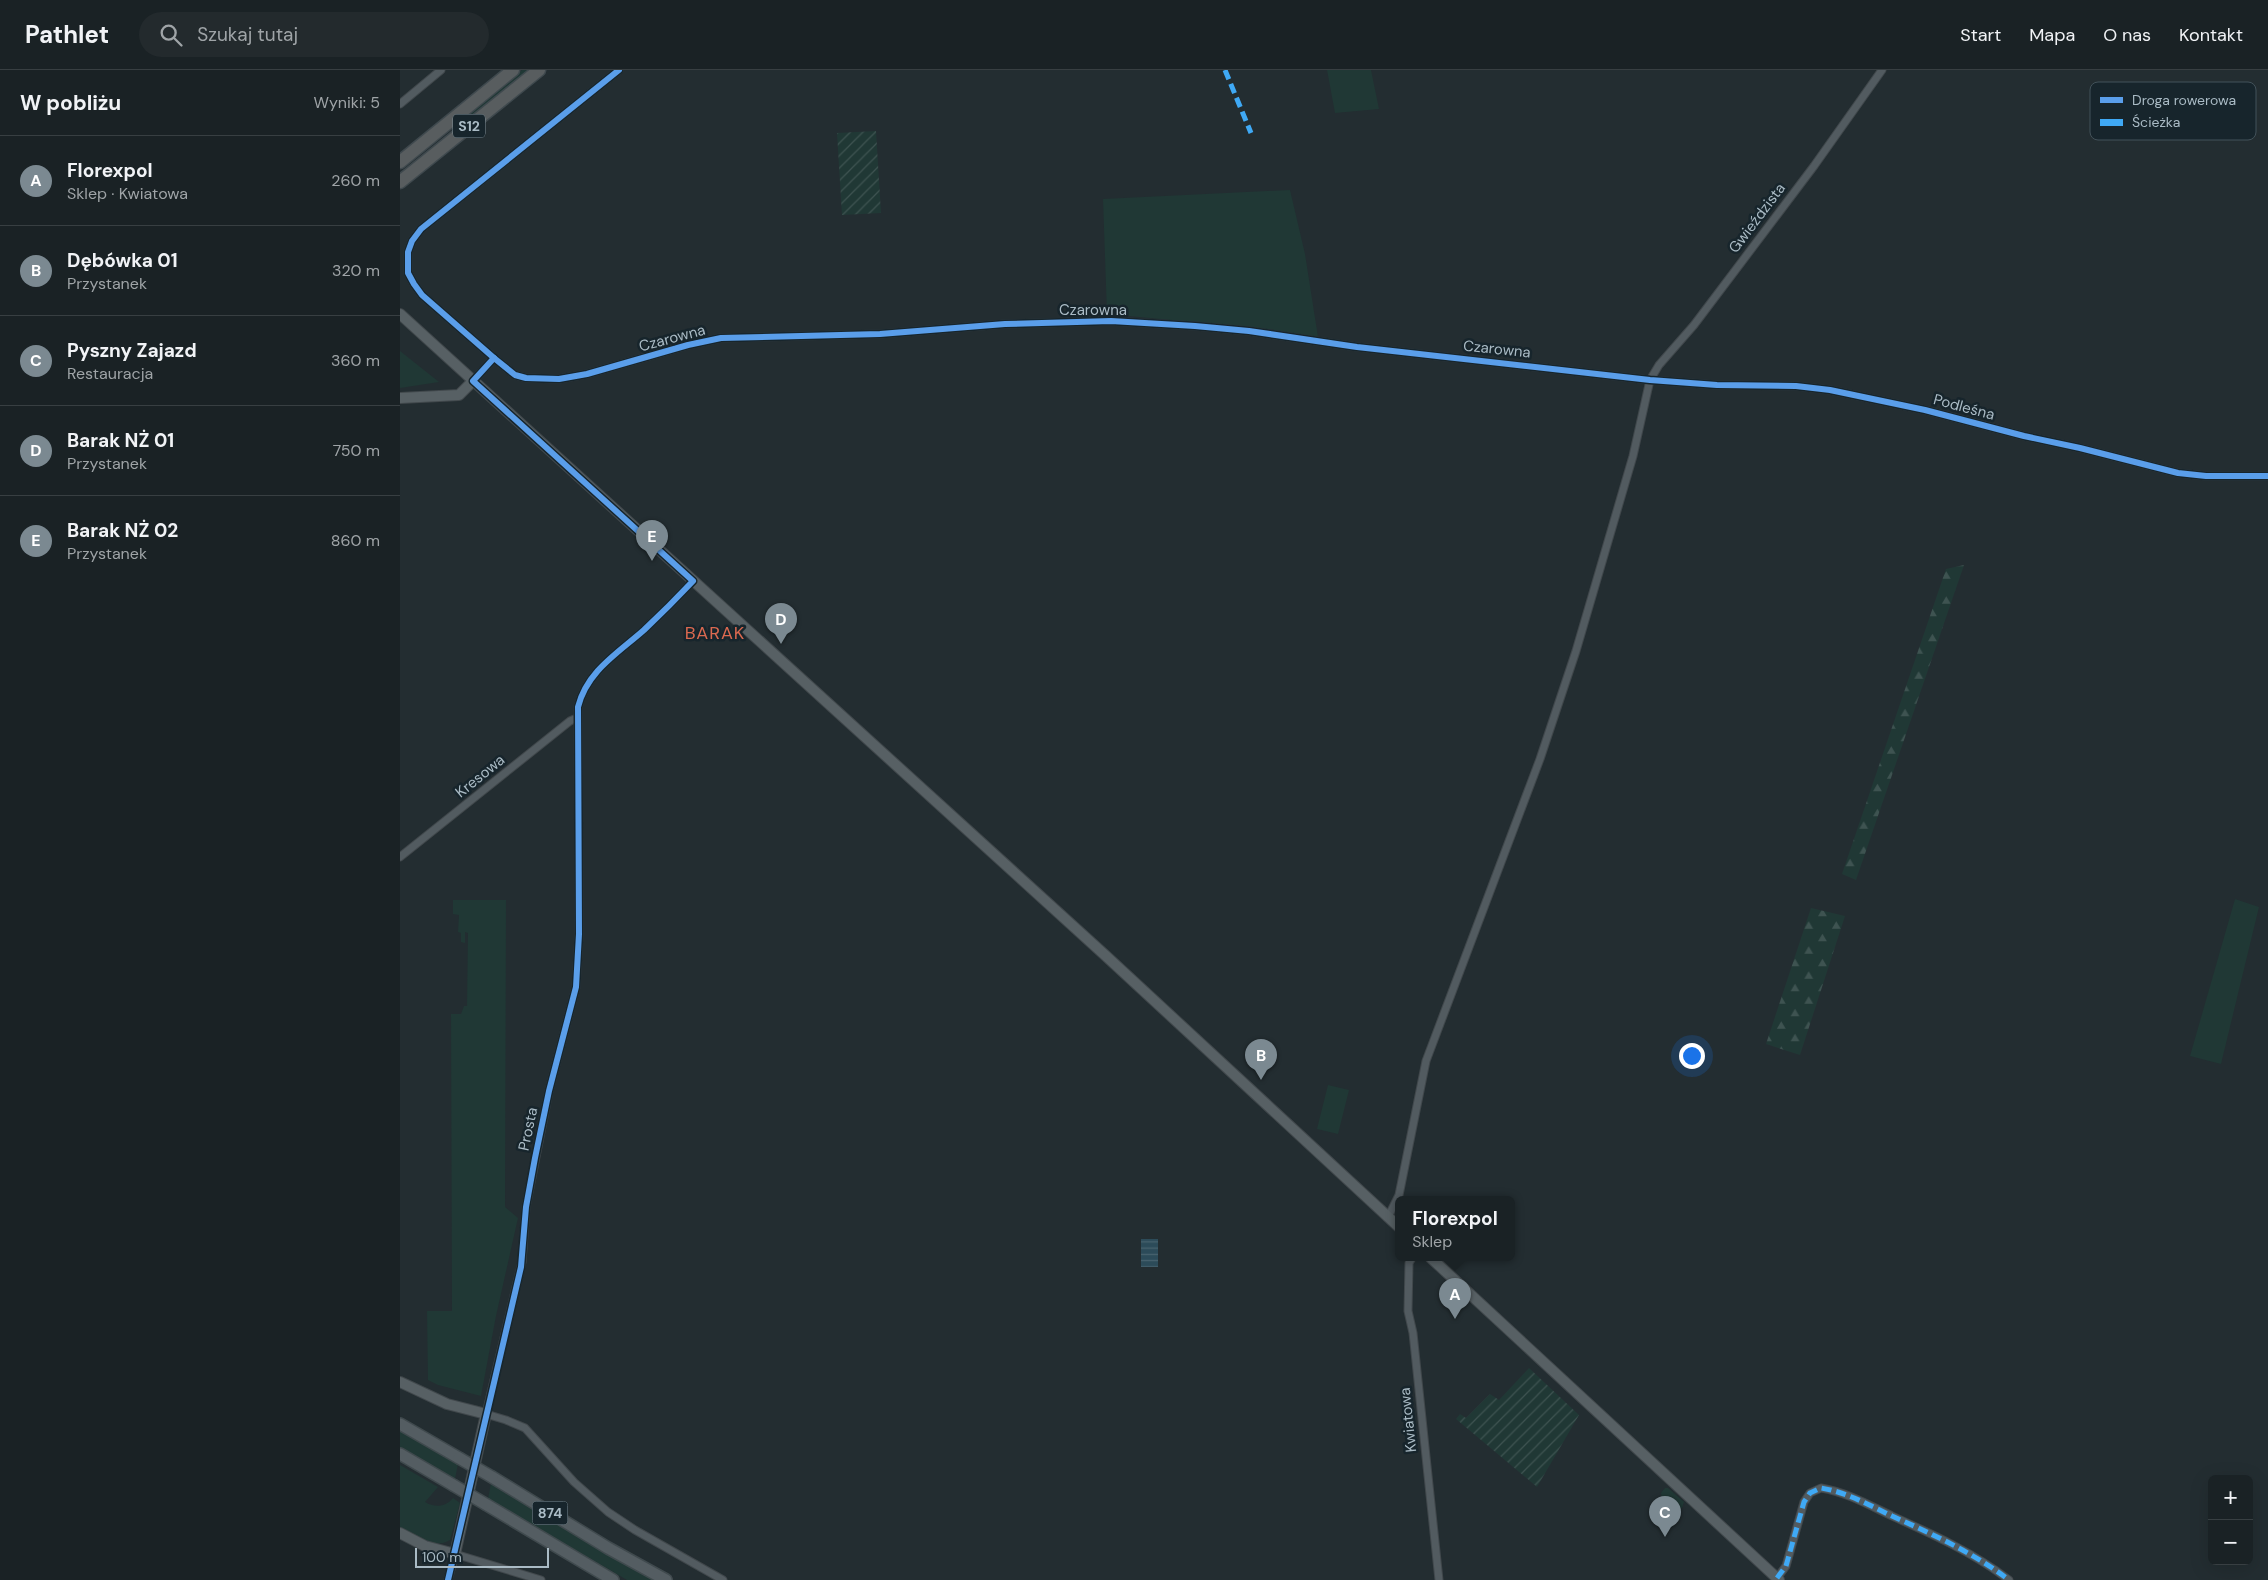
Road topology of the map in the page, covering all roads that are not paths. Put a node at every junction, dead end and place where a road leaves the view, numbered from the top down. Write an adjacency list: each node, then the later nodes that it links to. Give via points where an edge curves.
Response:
1 (441, 70): 6 (street)
2 (514, 70): 7 (highway, S12)
3 (539, 70): 8 (highway, S12)
4 (619, 70): 10 (street, Czarowna, via 421,229 412,240 407,264 414,284 422,295)
5 (1882, 70): 11 (street, Gwieździsta, via 1814,166)
6 (400, 104)
7 (400, 162)
8 (400, 182)
9 (400, 314): 12 (street)
10 (494, 358): 11 (street, Czarowna, via 515,375 559,380 721,338 880,334 1005,324 1111,321 1249,331 1357,347); 12 (street)
11 (1650, 380): 14 (street, Podleśna, via 1830,390 2178,472 2206,476); 18 (street, via 1633,456 1574,659 1540,759 1426,1061)
12 (474, 381): 13 (street, via 459,395); 15 (street)
13 (400, 398)
14 (2268, 476)
15 (693, 581): 16 (street, Prosta, via 595,673 581,697); 20 (street)
16 (577, 718): 17 (street, Kresowa); 25 (street, Prosta, via 579,934 574,998 549,1091 526,1207 521,1268)
17 (400, 857)
18 (1398, 1196)
19 (1395, 1203): 20 (street)
20 (1388, 1217): 21 (street)
21 (1395, 1223)
22 (1410, 1261): 36 (street, Kwiatowa, via 1408,1310)
23 (1435, 1261): 30 (street)
24 (400, 1382): 25 (street, via 447,1404)
25 (486, 1414): 29 (street); 35 (street, via 525,1428 574,1482 608,1512)
26 (400, 1424): 34 (main road, 874, bridge)
27 (400, 1454): 33 (main road, 874, bridge)
28 (400, 1533): 29 (street, via 425,1546)
29 (455, 1554): 31 (street); 32 (street)
30 (1778, 1579): 37 (street, via 1786,1566 1804,1502 1810,1493 1821,1488 1849,1496 1922,1530 1972,1555)
31 (448, 1580)
32 (541, 1580)
33 (614, 1580)
34 (666, 1580)
35 (723, 1580)
36 (1439, 1580)
37 (2009, 1580)

